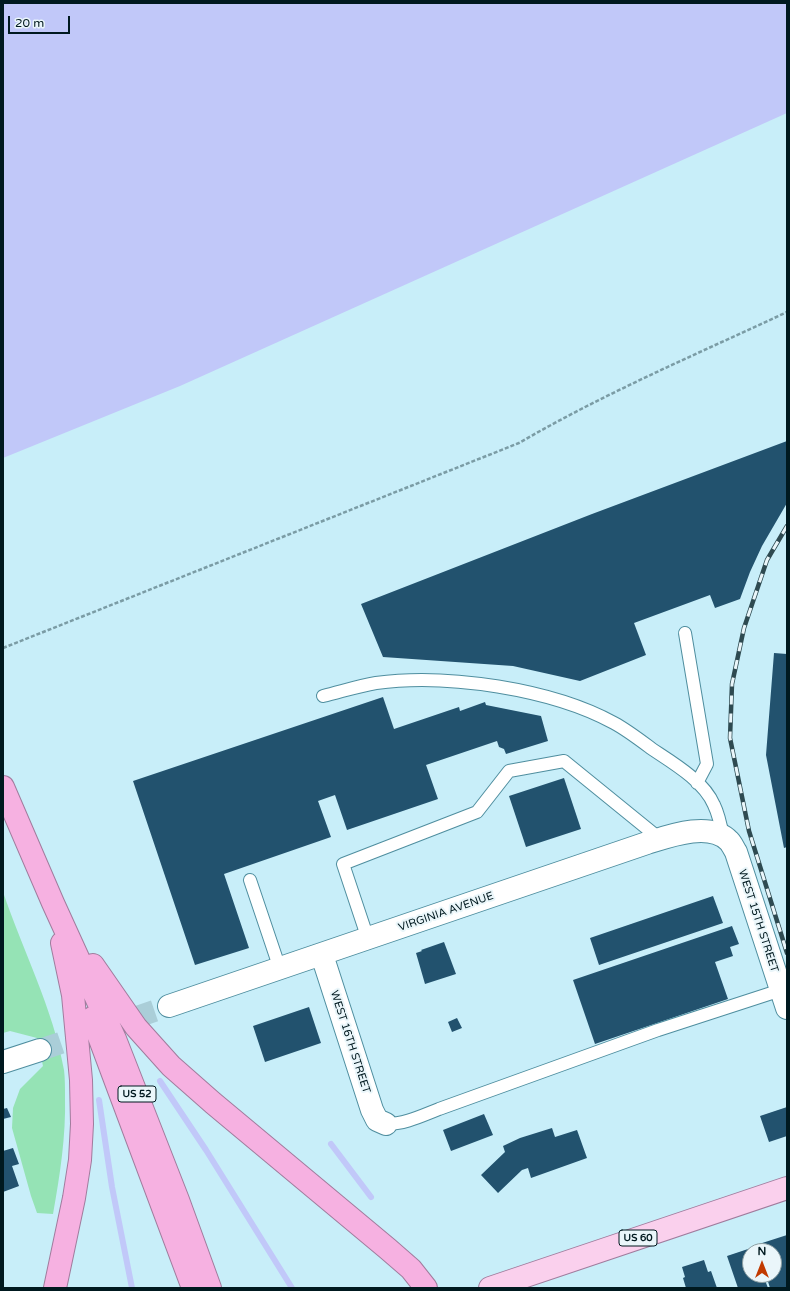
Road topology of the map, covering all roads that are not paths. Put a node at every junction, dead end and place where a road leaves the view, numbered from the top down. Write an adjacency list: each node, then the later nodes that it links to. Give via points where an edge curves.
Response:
1 (685, 633): 3 (lane, via 707,764)
2 (323, 696): 3 (lane, via 375,683 414,680 517,690 567,702 615,723)
3 (697, 783): 5 (lane, via 714,804)
4 (4, 789): 8 (highway, US 52)
5 (724, 837): 6 (street, VIRGINIA AVENUE, via 709,831 694,831); 12 (street, WEST 15TH STREET, via 736,852)
6 (660, 839): 9 (street, VIRGINIA AVENUE); 9 (lane, via 564,761 509,771 477,812 343,864)
7 (250, 880): 11 (lane)
8 (53, 903): 18 (highway, via 73,995 81,1080 82,1124 74,1198); 19 (highway, US 52, via 101,1046); 20 (highway, US 52, via 115,1039); 21 (highway, via 136,1027 171,1066 212,1104 411,1269)
9 (368, 938): 10 (street, VIRGINIA AVENUE)
10 (322, 955): 11 (street, VIRGINIA AVENUE); 16 (street, WEST 16TH STREET, via 372,1110 377,1120)
11 (280, 969): 13 (street, VIRGINIA AVENUE)
12 (784, 999): 16 (lane, via 658,1030 408,1121)
13 (169, 1006)
14 (40, 1050): 15 (street)
15 (3, 1062)
16 (386, 1124)
17 (787, 1188): 22 (main road, US 60)
18 (55, 1288)
19 (193, 1288)
20 (210, 1288)
21 (426, 1288)
22 (490, 1288)

